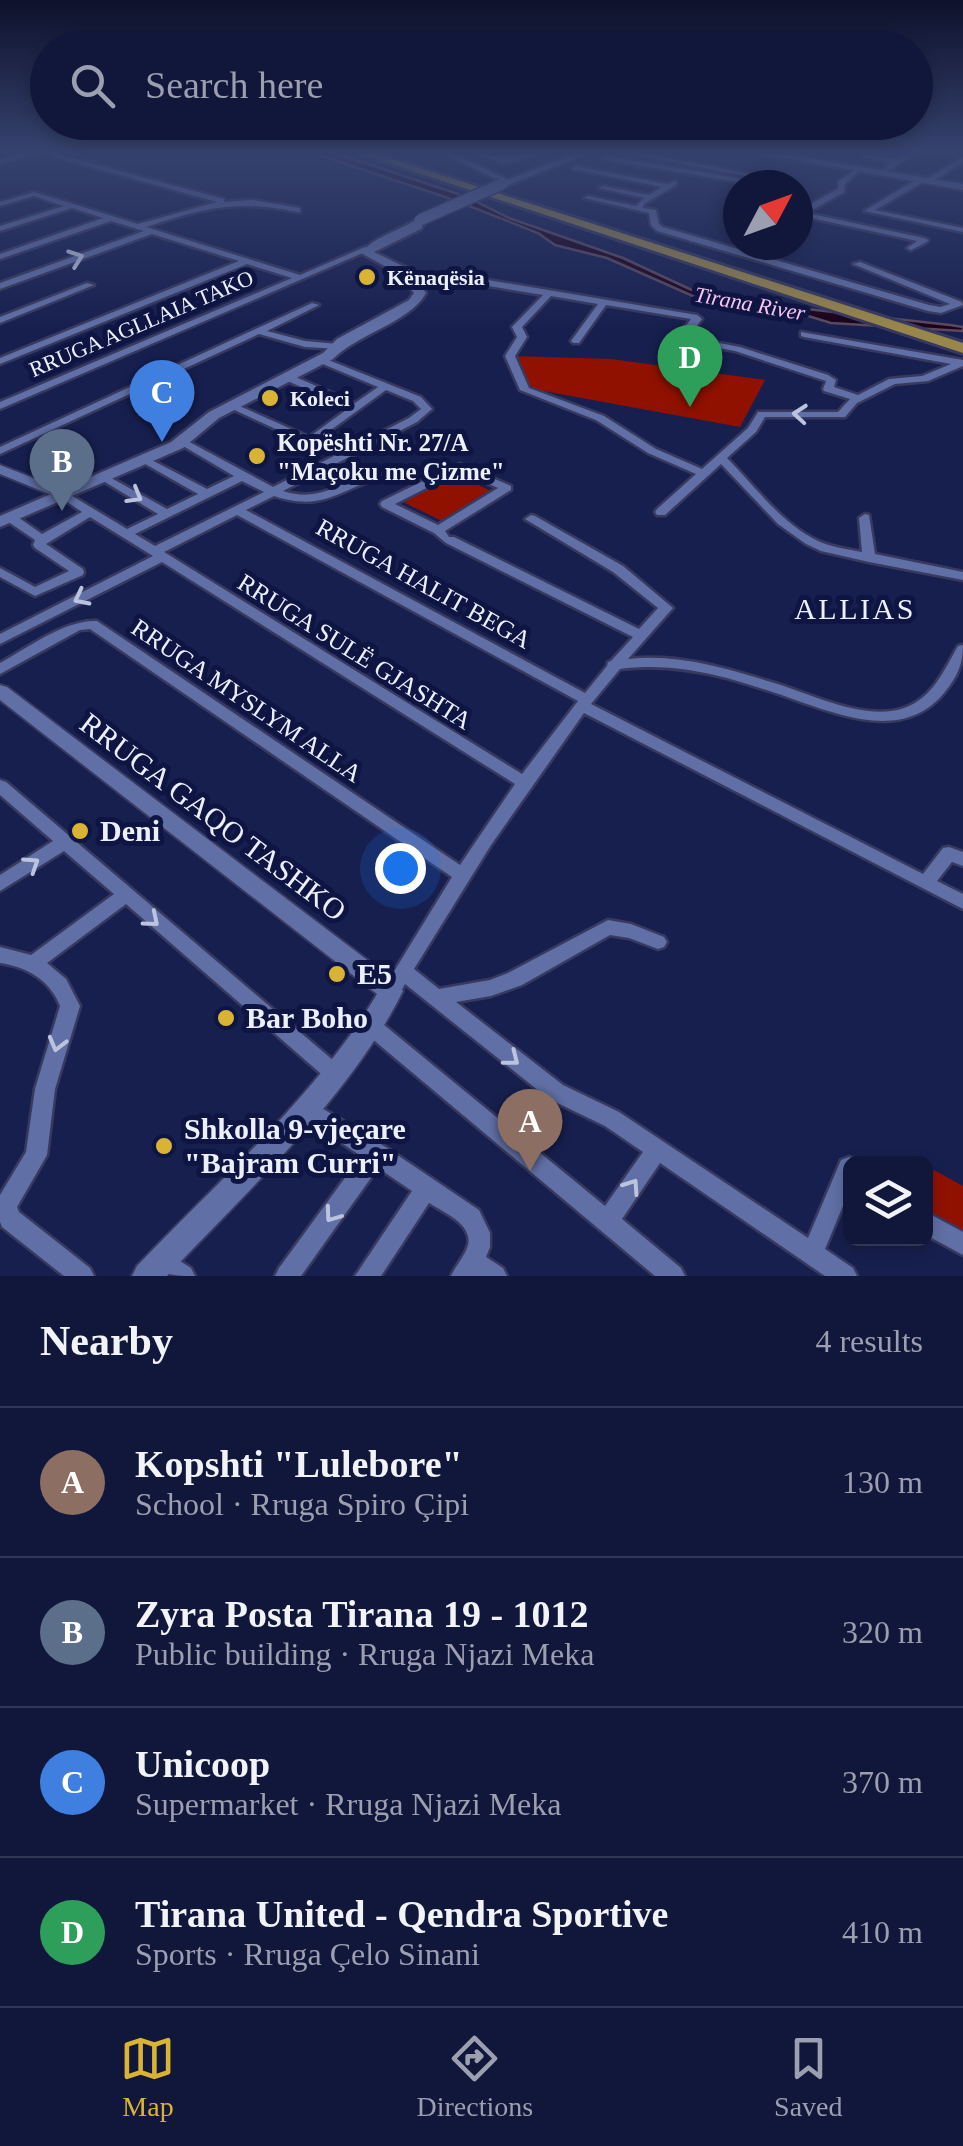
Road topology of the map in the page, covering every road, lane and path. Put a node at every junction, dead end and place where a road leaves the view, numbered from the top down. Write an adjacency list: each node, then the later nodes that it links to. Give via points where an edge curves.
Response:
1 (58, 211): 12 (street)
2 (87, 211): 10 (street)
3 (191, 211): 11 (street)
4 (442, 211): 16 (main road, bridge)
5 (540, 211): 33 (highway)
6 (561, 211): 33 (highway)
7 (648, 211): 17 (street, via 658,228)
8 (869, 211): 13 (street)
9 (813, 217): 15 (street, via 924,240)
10 (111, 218): 11 (street); 18 (street)
11 (138, 227): 14 (street)
12 (0, 229)
13 (963, 230)
14 (151, 231): 20 (street); 25 (street, one-way to 14)
15 (911, 248)
16 (368, 249): 22 (street, RRUGA AGLLAIA TAKO); 23 (main road)
17 (723, 250)
18 (0, 257)
19 (757, 260): 28 (street, via 928,308)
20 (246, 261): 22 (street); 40 (street)
21 (857, 264): 28 (street)
22 (297, 277): 45 (street, RRUGA AGLLAIA TAKO)
23 (409, 277): 26 (street); 37 (main road, via 418,299)
24 (90, 285): 30 (street)
25 (0, 286)
26 (549, 293): 27 (street); 55 (street, via 518,327 521,340 510,356 525,390 600,418)
27 (604, 300): 34 (street, via 694,317); 35 (street)
28 (961, 302)
29 (315, 306): 31 (street)
30 (0, 320)
31 (258, 331): 37 (street); 50 (street)
32 (804, 334): 41 (street)
33 (934, 335): 36 (highway)
34 (681, 338): 38 (street); 44 (street, via 824,376 831,380 828,389)
35 (576, 341)
36 (963, 345)
37 (338, 347): 39 (main road)
38 (671, 353)
39 (321, 360): 42 (main road); 43 (street)
40 (0, 361)
41 (962, 364): 44 (street)
42 (287, 377): 46 (main road); 47 (street)
43 (385, 386): 47 (street); 51 (street, via 426,405 419,416)
44 (858, 398): 52 (street, one-way to 52, via 835,416 766,412)
45 (0, 406)
46 (231, 406): 48 (street); 49 (main road)
47 (356, 406): 48 (street)
48 (311, 440): 51 (street)
49 (182, 441): 53 (main road); 56 (street)
50 (0, 451)
51 (344, 456): 59 (street)
52 (721, 458): 55 (street); 73 (street, via 799,536)
53 (144, 459): 57 (main road); 60 (street)
54 (0, 469): 61 (street)
55 (703, 473): 64 (street)
56 (245, 475): 59 (street); 60 (street)
57 (104, 477): 61 (main road); 65 (street, one-way to 65)
58 (430, 479): 59 (street, via 393,470 312,498); 70 (street, via 386,504); 70 (street, via 460,467 507,488)
59 (275, 491): 62 (street)
60 (207, 494): 65 (street)
61 (64, 495): 63 (street, RRUGA SULË GJASHTA); 68 (main road)
62 (237, 510): 72 (street); 82 (street, RRUGA HALIT BEGA)
63 (90, 512): 69 (street, RRUGA SULË GJASHTA); 71 (street)
64 (662, 512)
65 (166, 514): 69 (street)
66 (866, 518): 73 (street)
67 (531, 519): 76 (street, via 618,569 666,608)
68 (5, 520): 71 (street)
69 (126, 534): 72 (street, RRUGA SULË GJASHTA)
70 (444, 535): 76 (street)
71 (42, 540): 74 (street, via 39,545 78,572 34,592)
72 (158, 555): 77 (street, one-way to 77); 83 (street, RRUGA SULË GJASHTA)
73 (869, 558): 75 (street)
74 (0, 572)
75 (963, 576)
76 (640, 635): 79 (street)
77 (0, 640)
78 (963, 649): 79 (street, via 934,698 882,717 689,667)
79 (612, 666): 82 (street)
80 (0, 669): 87 (street, RRUGA MYSLYM ALLA, via 86,623)
81 (0, 691): 95 (street, RRUGA GAQO TASHKO)
82 (584, 703): 83 (street); 88 (street, RRUGA HALIT BEGA)
83 (524, 783): 87 (street)
84 (0, 786): 85 (street)
85 (63, 844): 89 (street, one-way to 85); 90 (street)
86 (962, 857): 88 (street, via 948,853)
87 (461, 874): 95 (street)
88 (926, 883): 91 (street, RRUGA HALIT BEGA)
89 (0, 884)
90 (124, 896): 94 (street); 98 (street, one-way to 98)
91 (963, 902)
92 (658, 942): 96 (street, via 608,927 516,979)
93 (0, 955): 94 (street)
94 (34, 962): 110 (street, one-way to 110, via 70,1006 45,1090 36,1155 6,1206 10,1219)
95 (397, 981): 96 (street); 97 (street)
96 (436, 998): 100 (street, one-way to 100, via 556,1092)
97 (371, 1026): 98 (street); 104 (street)
98 (334, 1074): 99 (street)
99 (307, 1108): 101 (street); 109 (street)
100 (657, 1149): 104 (street, one-way to 100); 107 (street)
101 (376, 1154): 102 (street); 111 (street, one-way to 111)
102 (426, 1187): 108 (street, via 482,1233); 112 (street)
103 (843, 1187): 107 (street)
104 (607, 1222): 114 (street)
105 (933, 1228): 106 (street)
106 (963, 1244)
107 (812, 1254): 115 (street)
108 (467, 1268): 113 (street)
109 (165, 1271)
110 (82, 1276)
111 (287, 1276)
112 (367, 1276)
113 (495, 1276)
114 (674, 1276)
115 (845, 1276)

